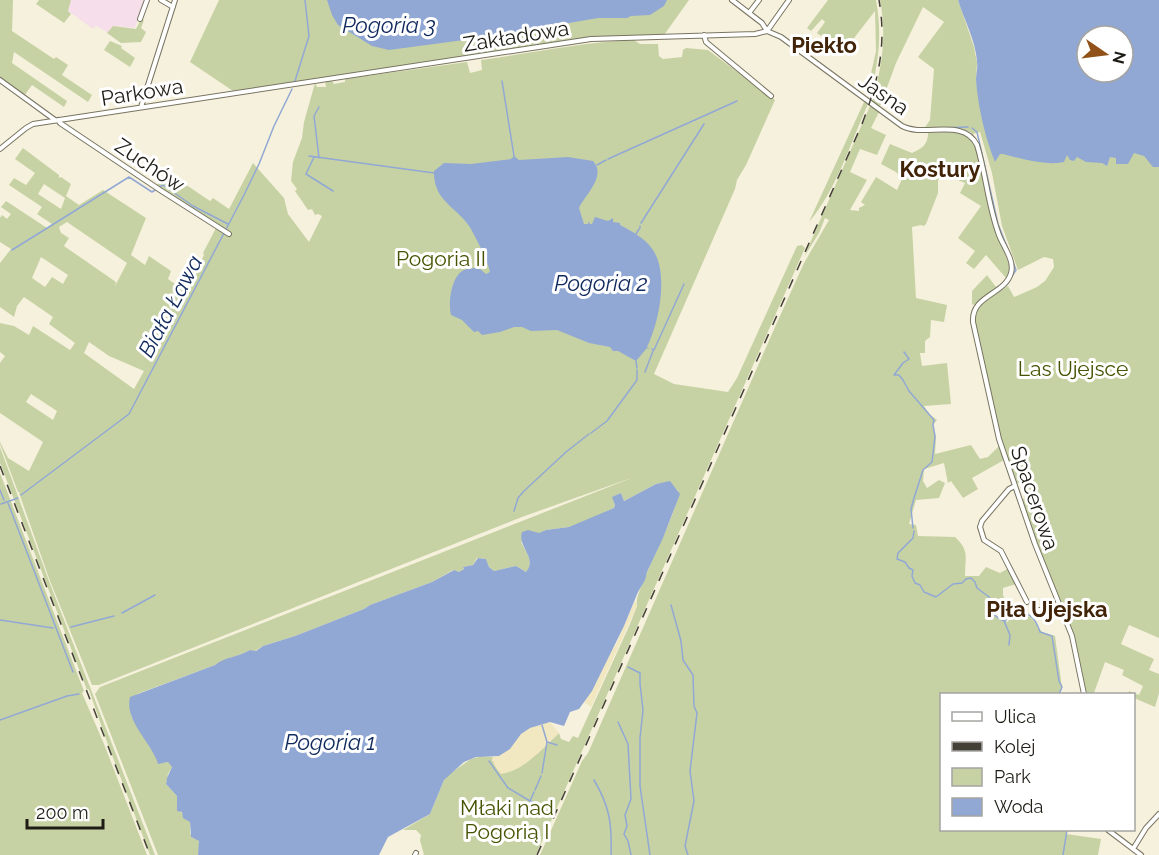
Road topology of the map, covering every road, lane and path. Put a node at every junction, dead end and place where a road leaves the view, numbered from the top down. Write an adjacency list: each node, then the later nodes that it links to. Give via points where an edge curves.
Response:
1 (147, 0): 9 (street)
2 (161, 0): 7 (street)
3 (175, 0): 7 (street)
4 (732, 0): 8 (street, Jasna)
5 (759, 0): 8 (street)
6 (789, 0): 10 (street)
7 (173, 7): 15 (street)
8 (749, 13): 10 (street, Jasna)
9 (140, 19)
10 (767, 31): 11 (street, Zakładowa); 19 (street, Jasna, via 780,36 902,126 915,131 962,131 976,142 1012,272)
11 (704, 35): 13 (street, Zakładowa, via 591,39); 14 (street, via 706,42)
12 (0, 80): 16 (street, Zuchów)
13 (297, 84): 15 (street, Parkowa)
14 (771, 96)
15 (141, 107): 16 (street, Parkowa)
16 (57, 120): 17 (street, Parkowa, via 30,126); 18 (street, Zuchów)
17 (0, 149)
18 (227, 232)
19 (975, 309): 20 (street, Spacerowa, via 973,323 993,415)
20 (1015, 486): 21 (street, via 980,527 987,543 1001,551); 23 (street, Spacerowa)
21 (1027, 602)
22 (1039, 610): 23 (street)
23 (1061, 610): 24 (street, Spacerowa, via 1073,640)
24 (1084, 693)
25 (1159, 814): 27 (street, via 1146,828)
26 (1109, 831): 27 (street)
27 (1134, 852): 28 (street)
28 (1141, 855)

